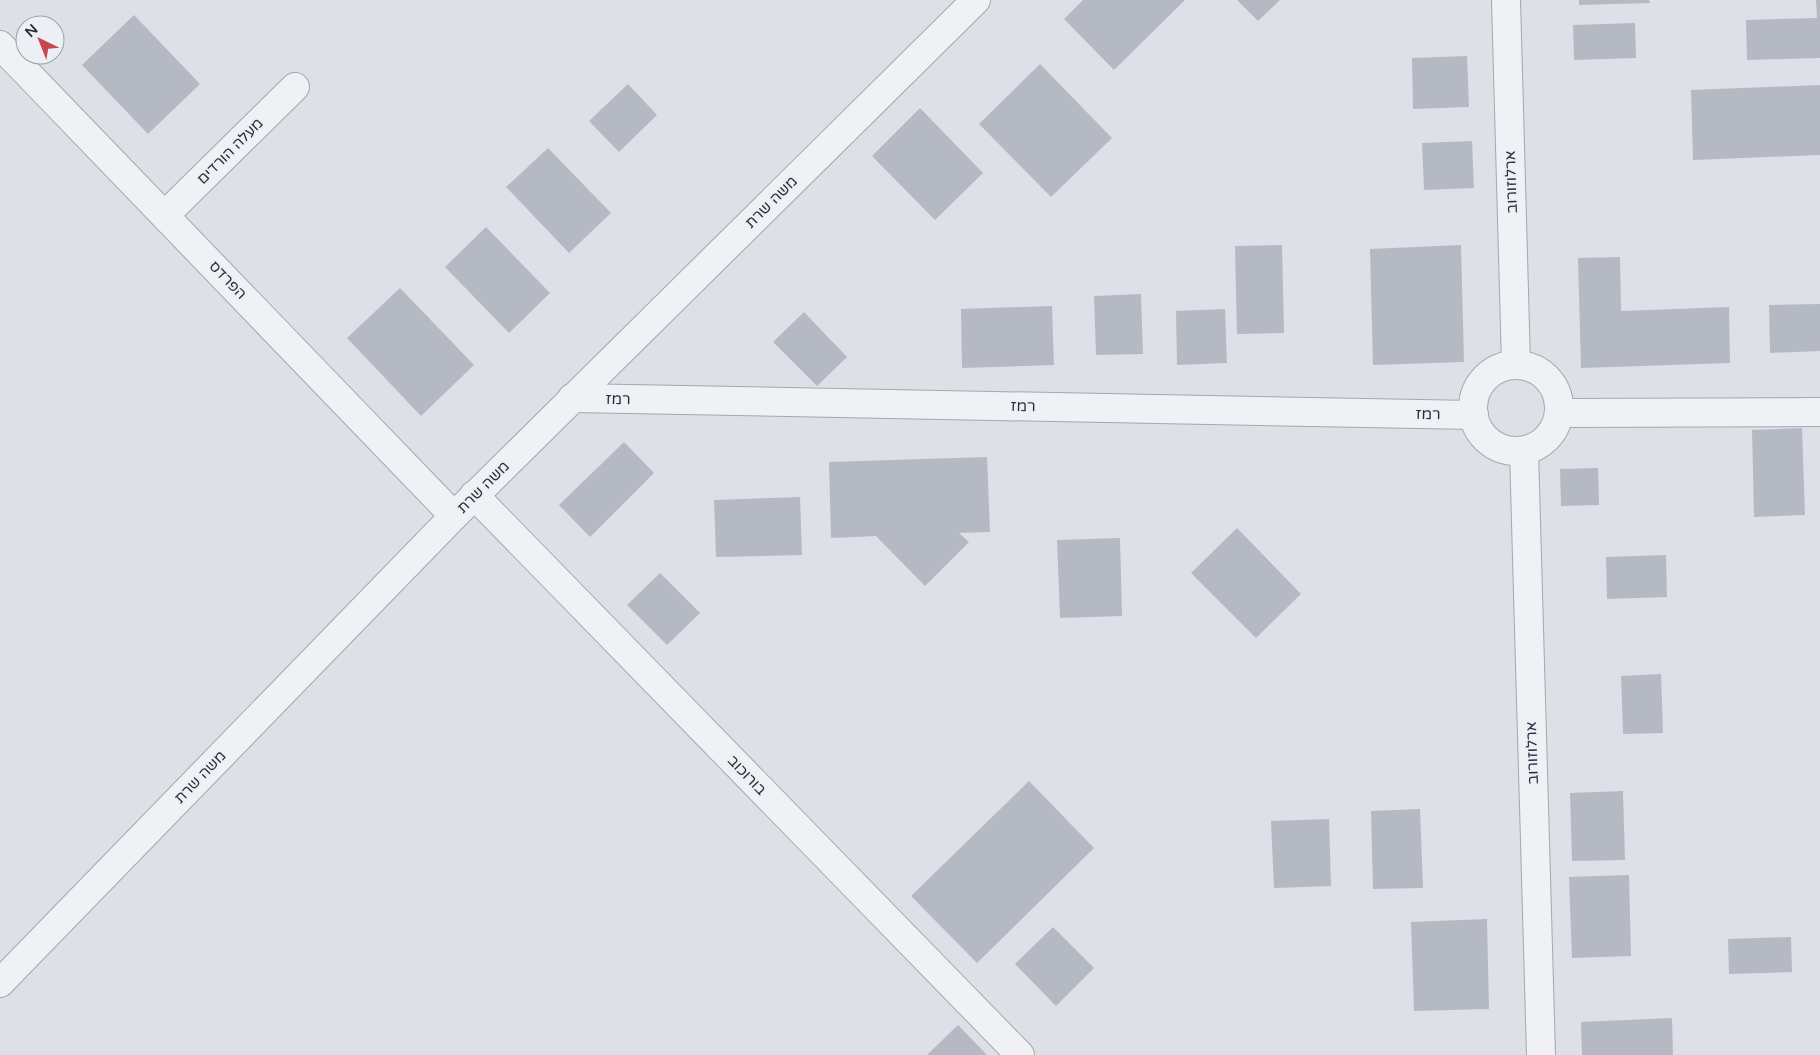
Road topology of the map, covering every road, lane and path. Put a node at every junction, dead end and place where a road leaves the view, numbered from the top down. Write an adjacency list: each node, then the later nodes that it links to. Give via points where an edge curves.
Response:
1 (976, 0): 7 (street, משה שרת)
2 (1506, 0): 6 (street, ארלוזורוב)
3 (0, 45): 5 (street, הפרדס)
4 (295, 87): 5 (street, מעלה הורדים)
5 (166, 215): 13 (street, הפרדס)
6 (1516, 365): 9 (street, via 1531,367 1554,386); 10 (street, via 1489,374 1479,386 1474,400)
7 (572, 398): 10 (street, רמז); 12 (street, משה שרת)
8 (1820, 412): 9 (street)
9 (1559, 413): 11 (street, via 1547,438)
10 (1474, 415): 11 (street, via 1478,428 1497,447)
11 (1524, 450): 16 (street, ארלוזורוב)
12 (474, 495): 13 (street, משה שרת); 15 (street, בורוכוב)
13 (454, 516): 14 (street, משה שרת)
14 (0, 983)
15 (1020, 1055)
16 (1541, 1055)

